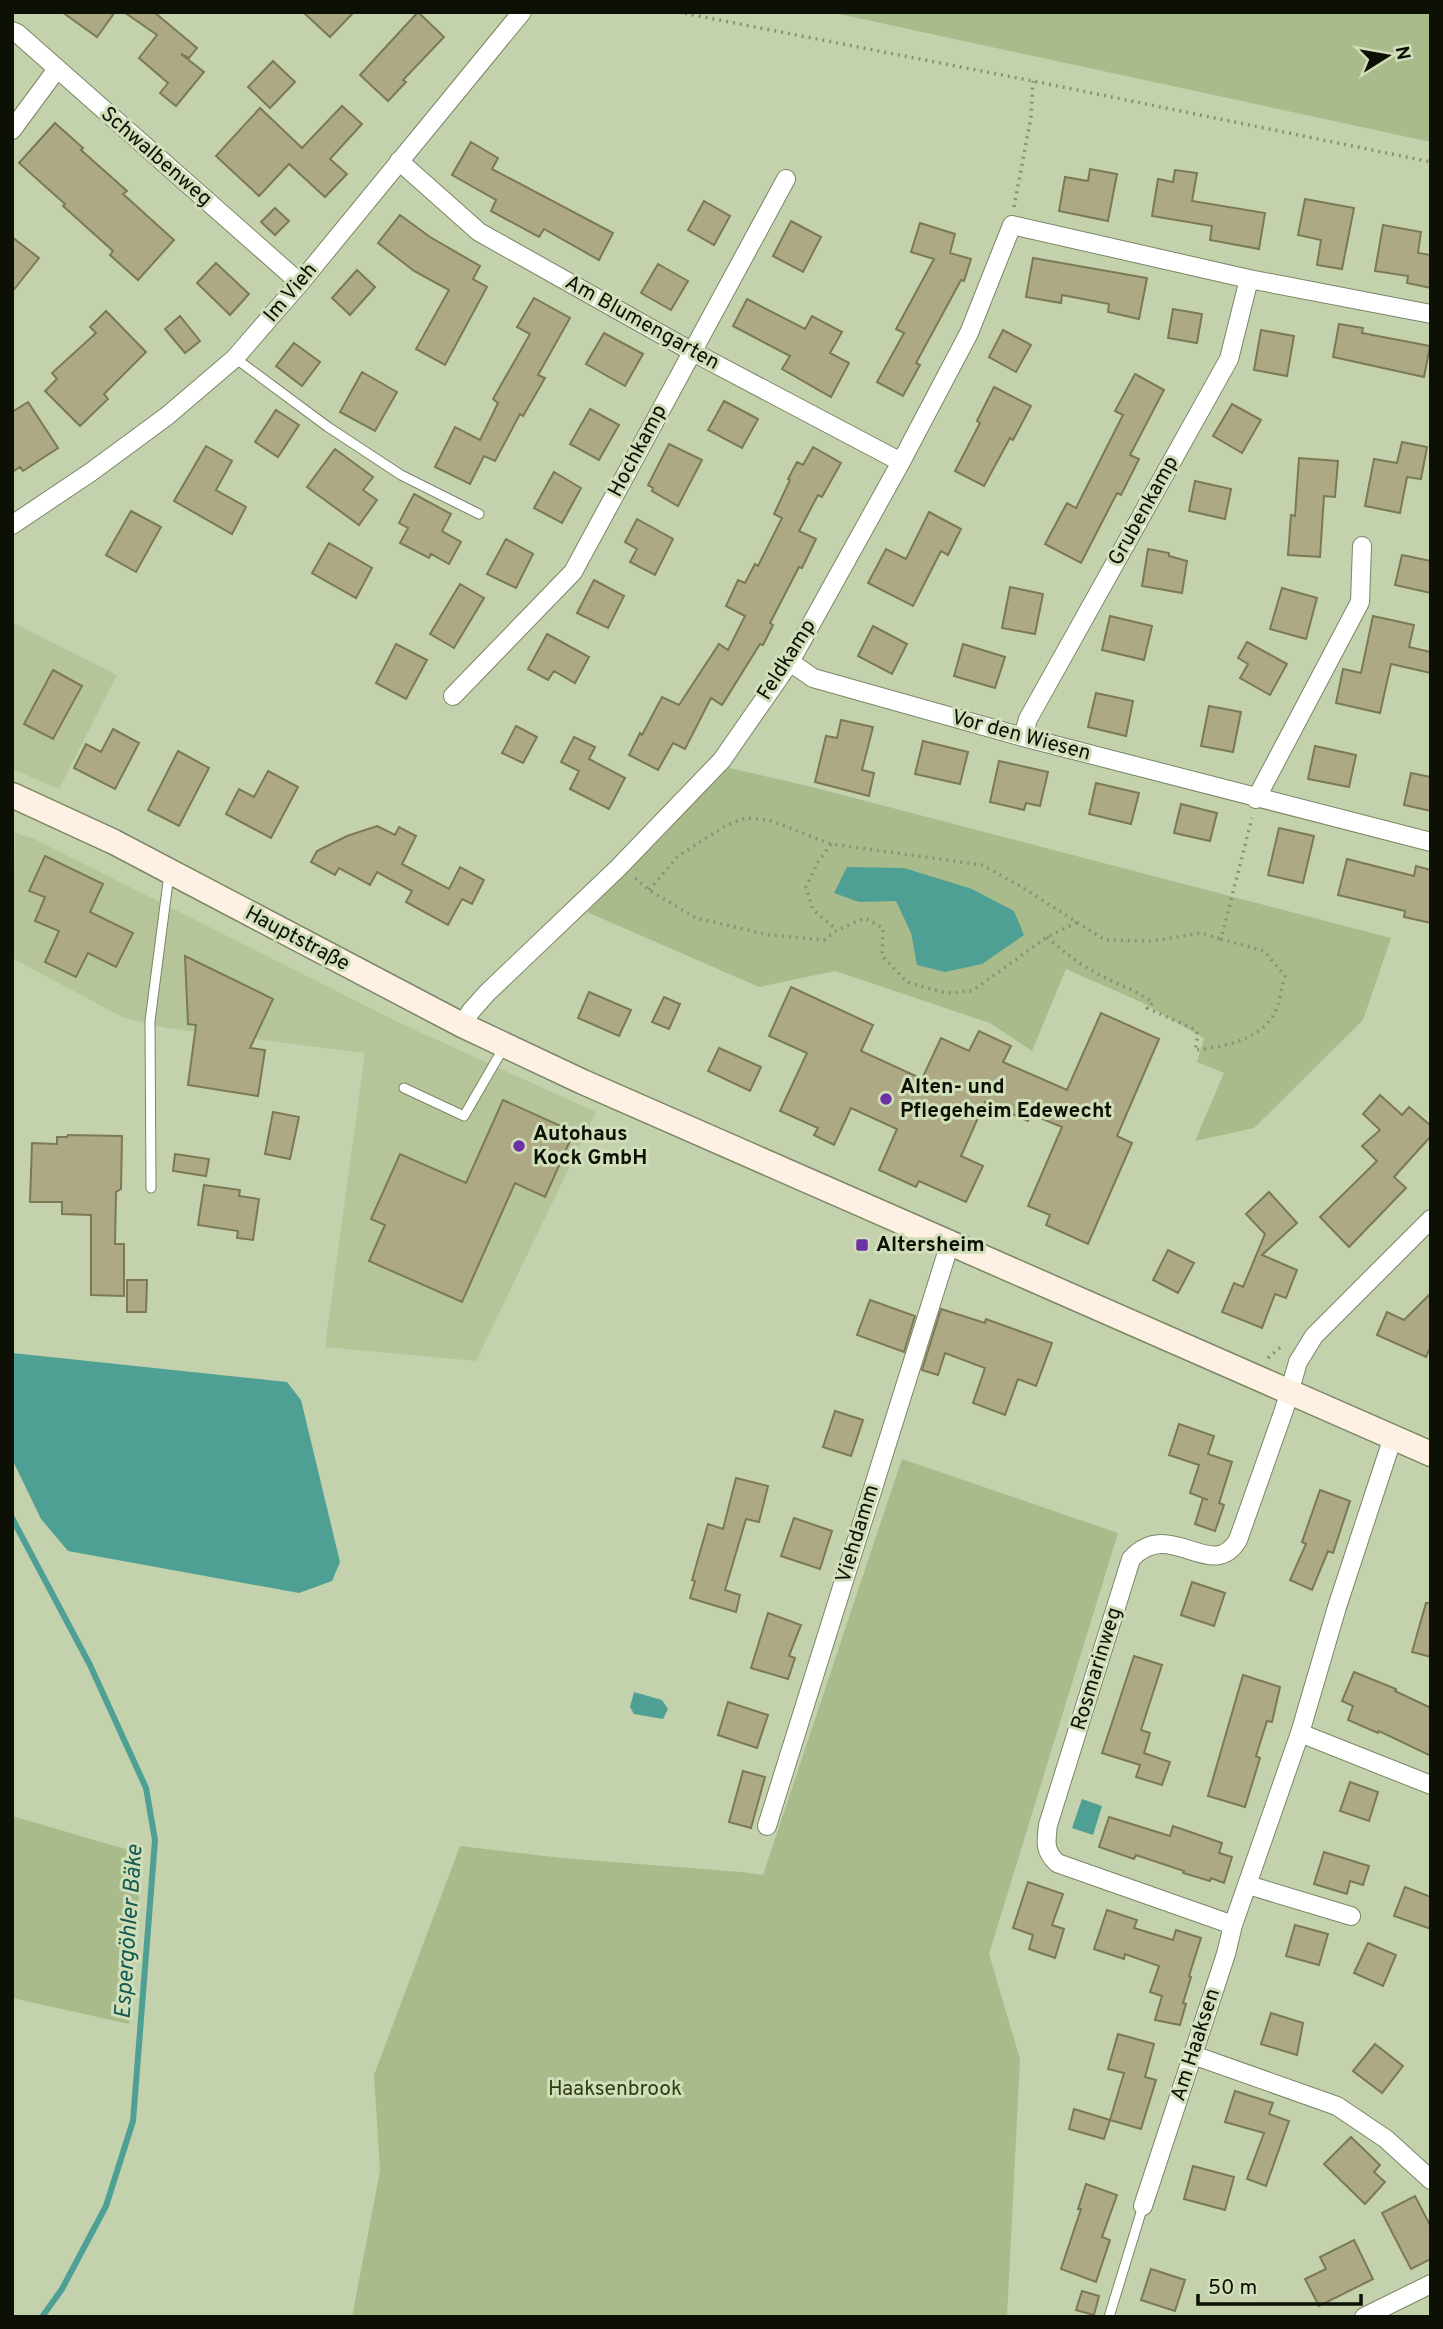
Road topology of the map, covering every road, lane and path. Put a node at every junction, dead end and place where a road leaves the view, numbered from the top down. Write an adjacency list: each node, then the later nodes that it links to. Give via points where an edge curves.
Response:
1 (522, 12): 7 (street, Im Vieh)
2 (678, 12): 5 (path)
3 (12, 32): 4 (street, Schwalbenweg)
4 (57, 69): 6 (street); 12 (street, Schwalbenweg)
5 (1033, 81): 8 (path); 10 (path)
6 (12, 130)
7 (399, 161): 12 (street, Im Vieh); 14 (street, Am Blumengarten, via 479,232)
8 (1431, 162)
9 (786, 179): 14 (street, Hochkamp)
10 (1012, 225): 11 (street); 16 (street, Feldkamp, via 969,333)
11 (1249, 279): 13 (street); 22 (street, Grubenkamp, via 1229,359 1028,719)
12 (300, 283): 15 (street, Im Vieh)
13 (1431, 314)
14 (691, 351): 16 (street, Am Blumengarten); 21 (street, Hochkamp, via 573,572)
15 (235, 358): 17 (lane, via 401,475); 18 (street, Im Vieh, via 167,416)
16 (901, 462): 20 (street, Feldkamp)
17 (479, 514)
18 (12, 525)
19 (1362, 546): 24 (street, via 1360,602)
20 (790, 662): 22 (street, Vor den Wiesen, via 813,678); 27 (street, Feldkamp, via 722,760)
21 (453, 696)
22 (1023, 737): 24 (street, Vor den Wiesen)
23 (12, 795): 28 (main road, Hauptstraße)
24 (1256, 799): 25 (street, Vor den Wiesen); 33 (path)
25 (1431, 842)
26 (831, 844): 29 (path, via 769,820 745,818 678,856); 30 (path, via 982,865); 31 (path, via 806,887 813,910)
27 (618, 868): 29 (path); 34 (street, Feldkamp, via 487,993)
28 (169, 872): 34 (main road, Hauptstraße); 37 (lane, via 150,1021)
29 (649, 890): 31 (path, via 696,918 769,935 824,940)
30 (1078, 922): 32 (path); 33 (path, via 1105,940 1152,942 1200,933)
31 (837, 930): 32 (path, via 865,918 884,928 882,956 907,982 946,993 972,991)
32 (1047, 937): 33 (path, via 1098,975 1145,996 1153,1003 1147,1008 1196,1030 1195,1051 1241,1040 1263,1027 1275,1013 1284,976 1264,951)
33 (1221, 939)
34 (462, 1026): 35 (main road, Hauptstraße)
35 (505, 1045): 36 (lane, via 464,1116); 39 (main road, Hauptstraße)
36 (404, 1088)
37 (151, 1188)
38 (1431, 1219): 40 (street, via 1314,1336 1298,1362)
39 (950, 1243): 40 (main road); 45 (street, Viehdamm)
40 (1289, 1393): 41 (main road); 48 (street, Rosmarinweg, via 1232,1550 1219,1556 1153,1544 1131,1559 1046,1840 1048,1854 1070,1869)
41 (1393, 1437): 42 (main road); 43 (street, Am Haaksen)
42 (1431, 1454)
43 (1300, 1732): 44 (street); 46 (street, Am Haaksen)
44 (1431, 1784)
45 (767, 1825)
46 (1248, 1885): 47 (street); 48 (street, Am Haaksen)
47 (1351, 1916)
48 (1233, 1925): 49 (street, Am Haaksen)
49 (1192, 2055): 50 (street, via 1336,2106 1386,2139); 51 (street, Am Haaksen)
50 (1431, 2180)
51 (1143, 2206): 53 (lane)
52 (1431, 2284): 54 (street)
53 (1109, 2317)
54 (1364, 2317)

